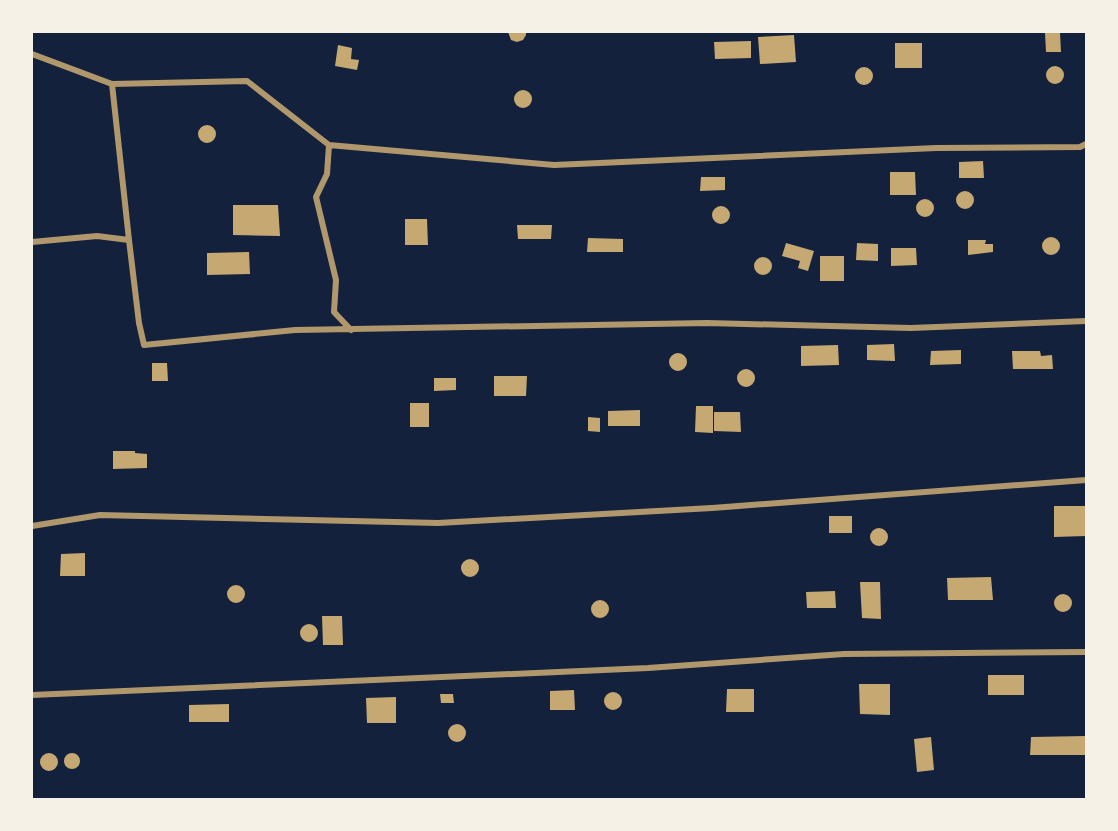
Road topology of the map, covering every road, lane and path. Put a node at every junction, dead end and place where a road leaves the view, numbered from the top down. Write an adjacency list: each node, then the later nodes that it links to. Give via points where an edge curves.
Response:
1 (32, 54): 2 (street)
2 (112, 84): 4 (street, via 247,81); 5 (street)
3 (1086, 144): 4 (street, via 554,165)
4 (329, 145): 8 (street, via 327,174 316,197 336,279 334,312)
5 (129, 240): 6 (street, via 97,236); 8 (street, via 144,345 295,330)
6 (32, 242)
7 (1086, 321): 8 (street, via 912,328 707,323)
8 (351, 330)
9 (1086, 480): 10 (street, via 712,508 438,523 100,515)
10 (32, 526)
11 (1086, 652): 12 (street, via 844,654 648,668)
12 (32, 695)

